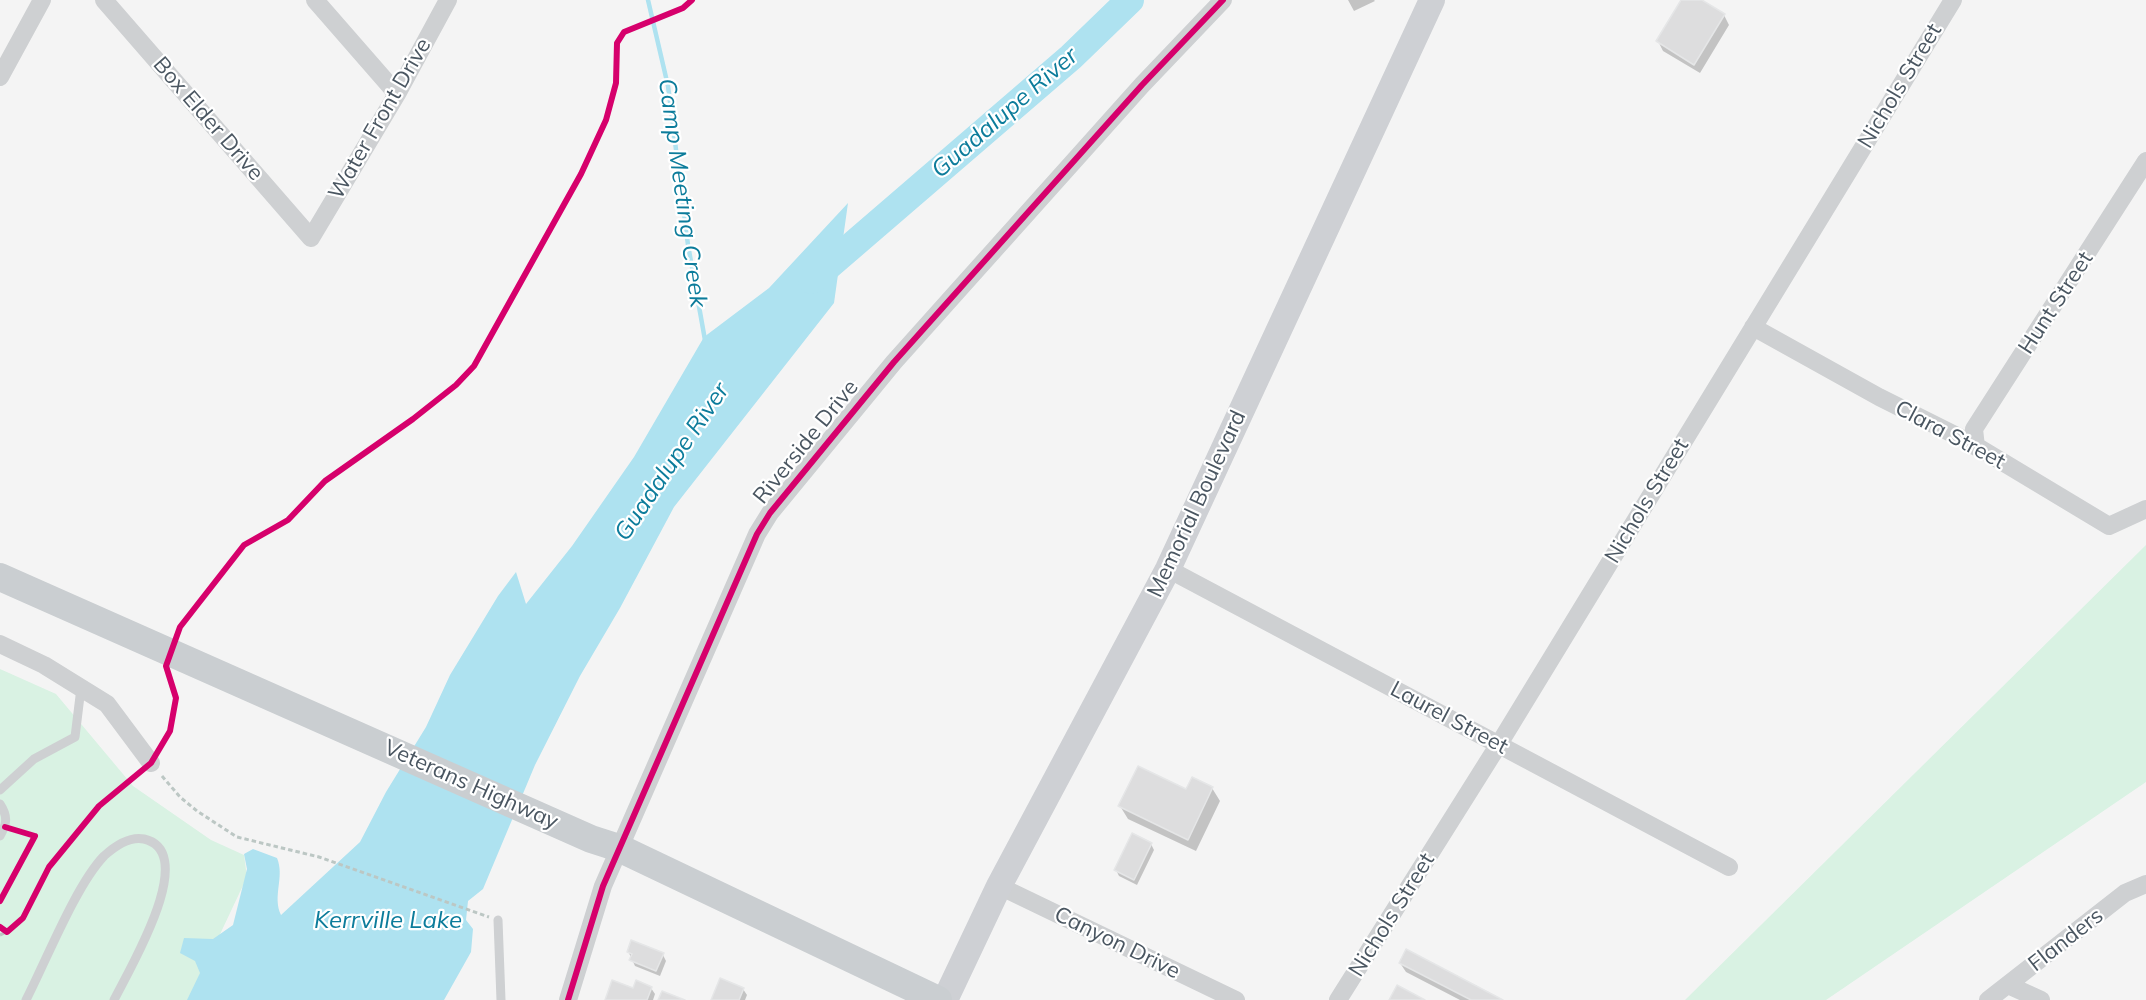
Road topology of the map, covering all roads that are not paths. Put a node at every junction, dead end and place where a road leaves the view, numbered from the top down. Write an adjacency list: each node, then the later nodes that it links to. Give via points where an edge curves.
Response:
1 (42, 0): 8 (street)
2 (104, 0): 11 (street, Box Elder Drive)
3 (315, 0): 9 (street)
4 (448, 0): 9 (street, Water Front Drive)
5 (1223, 0): 24 (street, Riverside Drive, via 899,356 770,513 757,534)
6 (1432, 0): 15 (main road, Memorial Boulevard)
7 (1953, 0): 12 (street, Nichols Street)
8 (0, 77)
9 (397, 94): 11 (street, Water Front Drive)
10 (2146, 161): 13 (street, Hunt Street, via 1974,429)
11 (311, 238)
12 (1753, 327): 13 (street, Clara Street); 19 (street, Nichols Street)
13 (1976, 447): 14 (street, Clara Street, via 2109,526)
14 (2146, 509)
15 (1168, 569): 19 (street, Laurel Street); 27 (main road, Memorial Boulevard)
16 (0, 577): 24 (main road, Veterans Highway)
17 (0, 645): 18 (street, via 44,664)
18 (81, 688): 20 (street, via 107,704); 21 (lane, via 75,737 34,759)
19 (1499, 744): 25 (street, Laurel Street); 37 (street, Nichols Street)
20 (151, 763)
21 (0, 790)
22 (0, 804): 23 (lane, via 6,814)
23 (0, 836)
24 (619, 848): 33 (street, Riverside Drive, via 603,886); 34 (main road, Veterans Highway)
25 (1730, 867)
26 (2146, 884): 29 (street, Flanders, via 2126,893)
27 (999, 886): 35 (main road, Memorial Boulevard); 36 (street, Canyon Drive)
28 (498, 920): 32 (lane)
29 (2008, 985): 38 (street, Flanders); 39 (street)
30 (26, 1000): 31 (lane, via 94,869 115,848 138,838 160,849 166,878 155,916)
31 (114, 1000)
32 (501, 1000)
33 (568, 1000)
34 (938, 1000)
35 (945, 1000)
36 (1236, 1000)
37 (1338, 1000)
38 (1988, 1000)
39 (2041, 1000)

